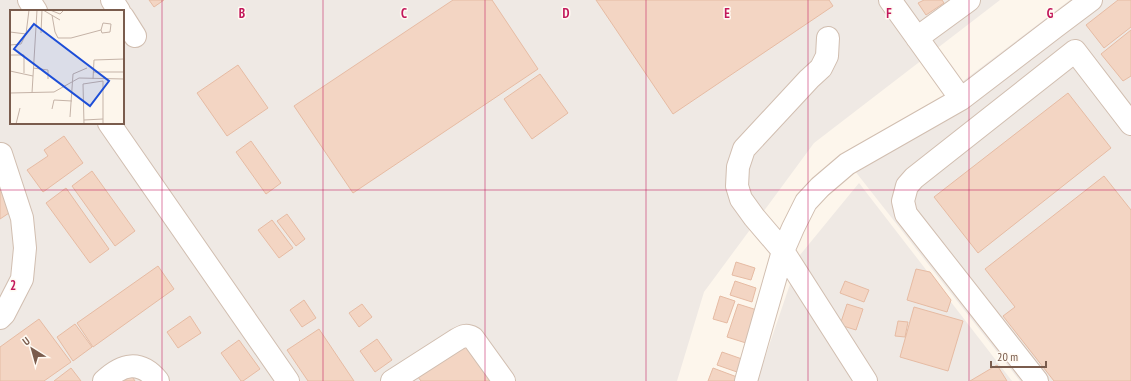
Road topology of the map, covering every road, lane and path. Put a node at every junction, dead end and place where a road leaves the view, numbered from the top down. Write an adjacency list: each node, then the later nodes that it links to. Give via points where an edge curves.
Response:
1 (29, 0): 6 (lane)
2 (112, 0): 7 (lane)
3 (890, 0): 11 (lane)
4 (969, 0): 11 (lane)
5 (1091, 0): 12 (lane)
6 (35, 10)
7 (118, 10)
8 (124, 19): 9 (lane)
9 (135, 36)
10 (828, 38): 16 (lane, via 827,56 821,68 744,148 738,167 737,186 740,199)
11 (917, 38): 12 (lane)
12 (961, 99): 16 (lane, via 847,164 820,187 806,202)
13 (110, 124): 20 (lane)
14 (1131, 124): 25 (lane, via 1074,52 920,173 907,186 903,201 906,214)
15 (0, 153): 17 (lane, via 22,218 25,248 22,279)
16 (783, 251): 23 (lane); 24 (lane)
17 (0, 318)
18 (104, 381): 19 (lane, via 124,367 136,366 146,370)
19 (158, 381)
20 (288, 381)
21 (392, 381): 22 (lane, via 463,336 473,338)
22 (504, 381)
23 (746, 381)
24 (866, 381)
25 (1037, 381)

